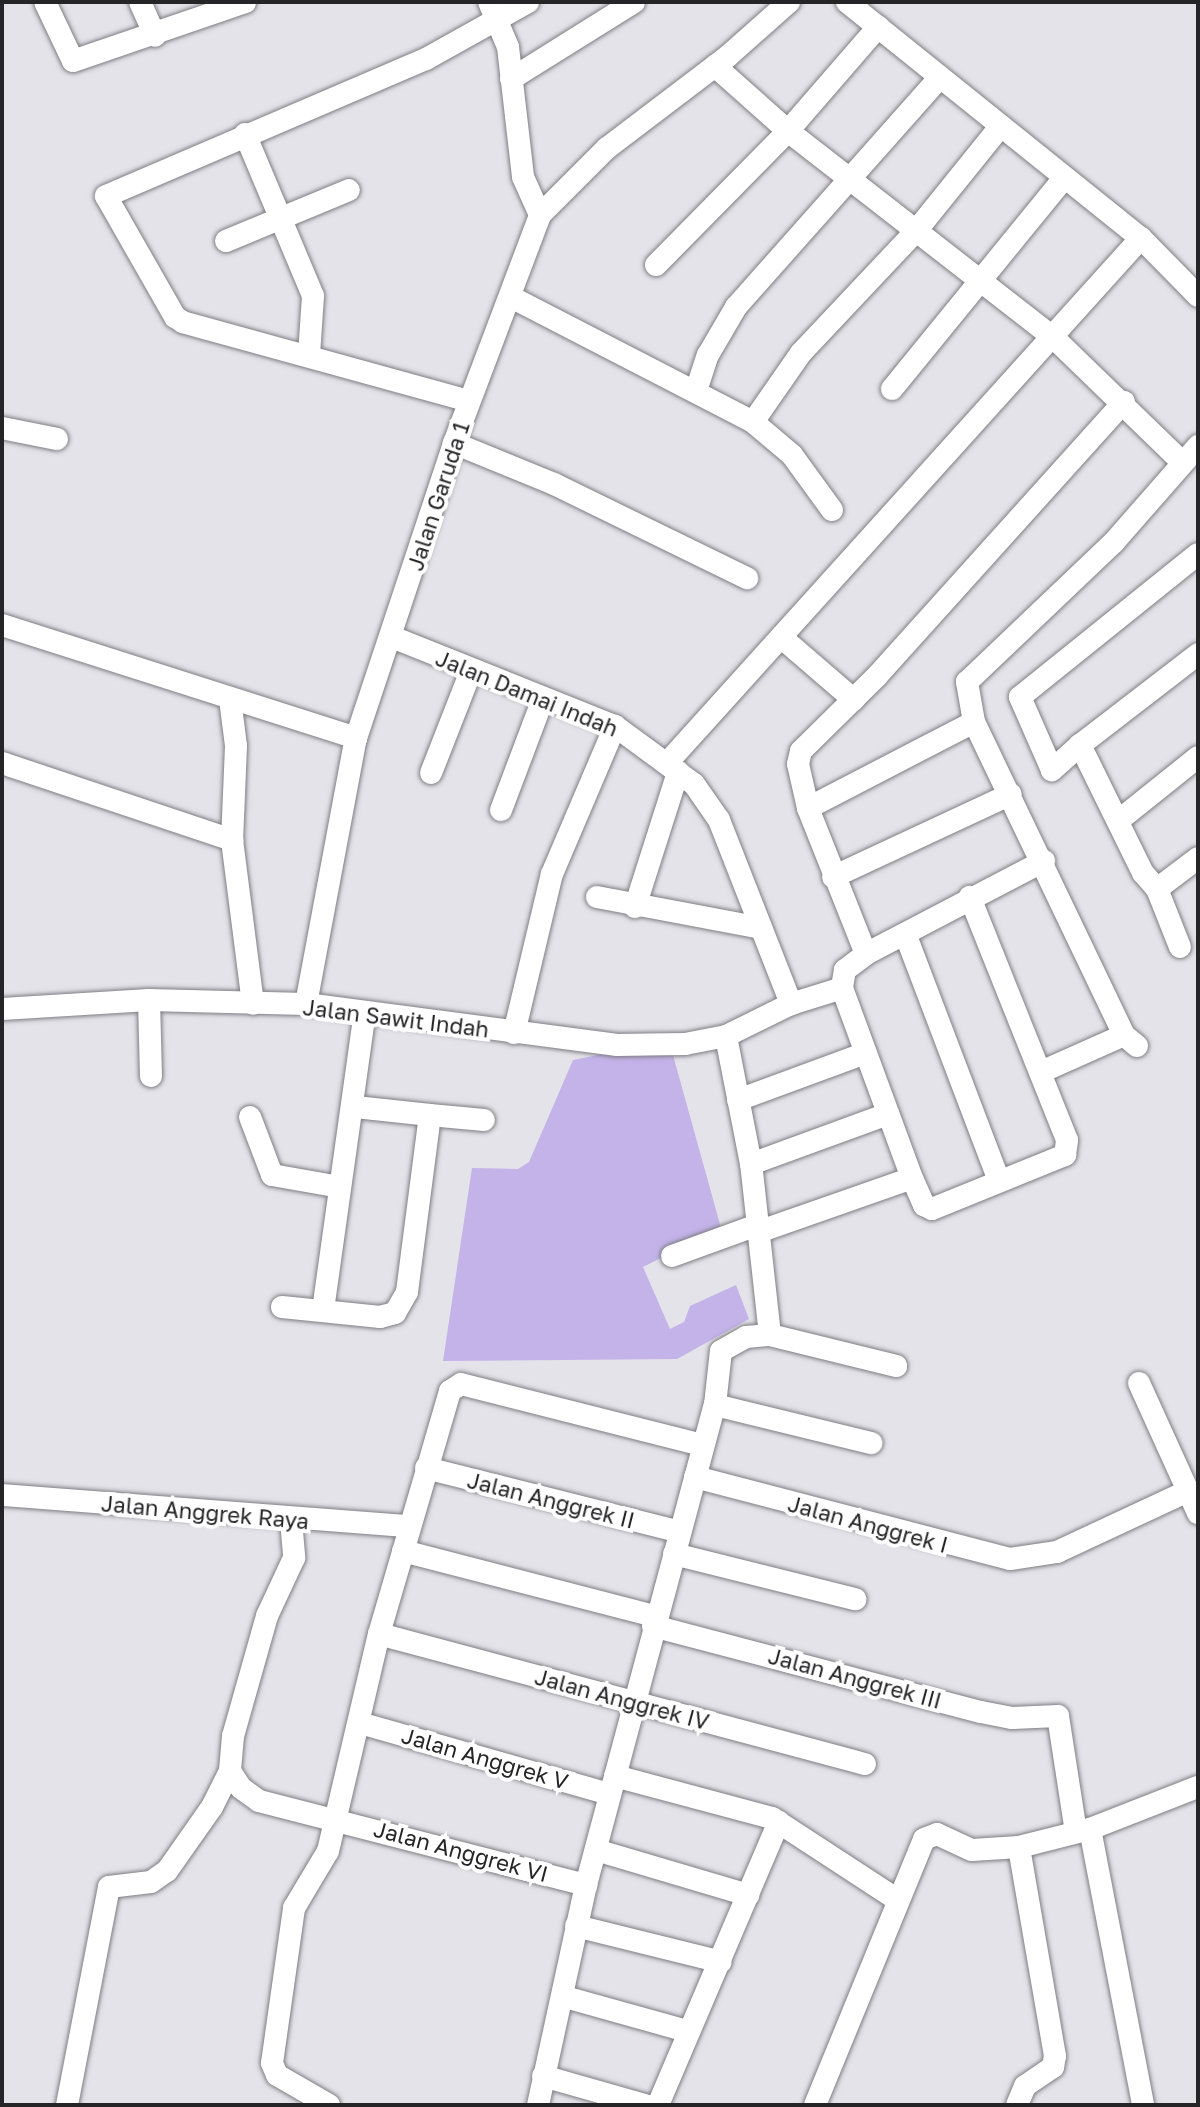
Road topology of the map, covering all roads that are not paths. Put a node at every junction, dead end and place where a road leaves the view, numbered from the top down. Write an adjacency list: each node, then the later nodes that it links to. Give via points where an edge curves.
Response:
1 (45, 2): 11 (street, via 73,61)
2 (140, 2): 11 (street)
3 (245, 2): 8 (street)
4 (528, 2): 9 (street)
5 (634, 2): 14 (street)
6 (789, 2): 12 (street, Jalan Garuda 1)
7 (847, 2): 10 (street)
8 (220, 5): 11 (street)
9 (494, 12): 14 (street); 17 (street, via 426,59)
10 (878, 27): 13 (street); 16 (street)
11 (155, 36)
12 (715, 66): 16 (street); 21 (street, Jalan Garuda 1, via 607,148)
13 (939, 78): 15 (street); 18 (street)
14 (511, 79): 21 (street, via 523,177)
15 (999, 128): 19 (street); 23 (street)
16 (788, 131): 18 (street); 26 (street)
17 (245, 134): 22 (street); 31 (street, via 106,196 175,317)
18 (851, 178): 23 (street); 33 (street, via 736,307 708,355)
19 (1063, 179): 24 (street); 27 (street)
20 (349, 190): 22 (street)
21 (540, 215): 29 (street, Jalan Garuda 1)
22 (281, 218): 25 (street); 31 (street, via 313,296)
23 (916, 231): 27 (street); 36 (street, via 801,353)
24 (1141, 238): 28 (street); 30 (street)
25 (226, 241)
26 (656, 265)
27 (982, 280): 30 (street); 32 (street)
28 (1198, 296)
29 (511, 297): 33 (street); 34 (street, Jalan Garuda 1)
30 (1053, 337): 35 (street); 46 (street)
31 (309, 355): 34 (street)
32 (892, 389)
33 (696, 391): 36 (street)
34 (469, 401): 39 (street, Jalan Garuda 1)
35 (1124, 402): 40 (street); 51 (street)
36 (753, 422): 41 (street, via 792,455)
37 (2, 428): 38 (street)
38 (57, 439)
39 (454, 443): 43 (street, via 554,484); 45 (street, Jalan Garuda 1)
40 (1190, 453): 52 (street, via 1094,562 978,667 967,682)
41 (832, 510)
42 (1198, 554): 55 (street, via 1020,697 1052,770)
43 (747, 578)
44 (2, 625): 49 (street)
45 (392, 637): 48 (street, Jalan Damai Indah); 54 (street, Jalan Garuda 1)
46 (781, 637): 51 (street); 58 (street)
47 (1198, 654): 55 (street)
48 (471, 671): 50 (street, Jalan Damai Indah); 59 (street)
49 (230, 699): 54 (street); 64 (street, via 236,746)
50 (543, 699): 53 (street, Jalan Damai Indah); 62 (street)
51 (854, 700): 61 (street, via 801,751 798,764)
52 (974, 722): 60 (street); 61 (street)
53 (615, 726): 58 (street, Jalan Damai Indah); 83 (street, Jalan Sawit Indah, via 552,874)
54 (356, 738): 79 (street, Jalan Garuda 1)
55 (1080, 745): 63 (street)
56 (1198, 757): 63 (street)
57 (2, 763): 64 (street)
58 (673, 767): 71 (street); 72 (street, Jalan Damai Indah, via 714,810)
59 (431, 773)
60 (1011, 794): 66 (street); 67 (street)
61 (808, 808): 67 (street)
62 (501, 810)
63 (1118, 821): 68 (street)
64 (232, 840): 78 (street)
65 (1198, 858): 68 (street)
66 (1044, 861): 70 (street); 86 (street, via 1130,1040)
67 (833, 877): 75 (street)
68 (1157, 889): 74 (street)
69 (597, 897): 71 (street)
70 (970, 897): 73 (street); 86 (street)
71 (635, 907): 72 (street)
72 (761, 928): 80 (street, Jalan Damai Indah)
73 (906, 936): 75 (street); 96 (street)
74 (1180, 947)
75 (866, 954): 76 (street, via 845,970)
76 (842, 988): 80 (street); 85 (street)
77 (149, 1000): 78 (street, Jalan Sawit Indah); 81 (street, Jalan Sawit Indah); 87 (street)
78 (253, 1004): 79 (street, Jalan Sawit Indah)
79 (306, 1004): 82 (street, Jalan Sawit Indah)
80 (791, 1004): 84 (street)
81 (2, 1009)
82 (365, 1012): 83 (street, Jalan Sawit Indah); 89 (street)
83 (514, 1033): 84 (street, via 617,1045 685,1044)
84 (726, 1036): 88 (street)
85 (866, 1053): 88 (street); 90 (street)
86 (1041, 1072): 96 (street, via 1068,1149)
87 (151, 1076)
88 (738, 1100): 94 (street)
89 (355, 1107): 91 (street); 97 (street)
90 (888, 1114): 94 (street); 95 (street)
91 (430, 1115): 93 (street); 101 (street, via 403,1304 380,1317)
92 (250, 1117): 97 (street, via 272,1175)
93 (484, 1120)
94 (751, 1164): 98 (street)
95 (912, 1178): 96 (street, via 924,1205 932,1209); 98 (street)
96 (999, 1181)
97 (340, 1187): 101 (street)
98 (758, 1228): 99 (street); 102 (street)
99 (672, 1256)
100 (282, 1307): 101 (street)
101 (323, 1310)
102 (768, 1316): 103 (street); 105 (street, via 746,1337 724,1347)
103 (896, 1366)
104 (1139, 1383): 110 (street)
105 (715, 1405): 106 (street); 107 (street)
106 (871, 1443)
107 (702, 1445): 108 (street, via 454,1385); 109 (street)
108 (426, 1468): 114 (street); 115 (street, Jalan Anggrek II)
109 (695, 1477): 110 (street, Jalan Anggrek I, via 1010,1559 1042,1557); 115 (street)
110 (1188, 1491): 112 (street)
111 (2, 1495): 113 (street, Jalan Anggrek Raya)
112 (1198, 1513)
113 (291, 1520): 114 (street, Jalan Anggrek Raya); 124 (street, via 294,1558 277,1589 256,1651 233,1736)
114 (408, 1526): 116 (street)
115 (677, 1531): 117 (street)
116 (403, 1551): 119 (street, Jalan Anggrek III); 120 (street)
117 (674, 1554): 118 (street); 119 (street)
118 (855, 1599)
119 (654, 1621): 121 (street); 131 (street, Jalan Anggrek III, via 981,1712 1012,1718 1058,1716)
120 (379, 1634): 121 (street, Jalan Anggrek IV); 122 (street)
121 (633, 1702): 123 (street, Jalan Anggrek IV); 125 (street)
122 (360, 1723): 125 (street, Jalan Anggrek V); 129 (street)
123 (865, 1764)
124 (230, 1771): 127 (street); 128 (street)
125 (612, 1785): 130 (street, Jalan Anggrek V); 133 (street)
126 (1198, 1789): 131 (street)
127 (259, 1801): 128 (street); 129 (street, Jalan Anggrek VI)
128 (212, 1807): 143 (street, via 167,1871 151,1882 109,1887)
129 (336, 1818): 134 (street, Jalan Anggrek VI); 142 (street, via 320,1871 301,1889 294,1908 275,2026 272,2063)
130 (779, 1822): 135 (street); 136 (street, Jalan Anggrek V)
131 (1083, 1830): 132 (street); 150 (street)
132 (1019, 1847): 136 (street, via 972,1850 931,1834); 149 (street, via 1055,2056 1053,2067 1025,2086)
133 (596, 1850): 134 (street); 135 (street)
134 (586, 1885): 137 (street)
135 (748, 1895): 138 (street)
136 (898, 1900): 148 (street)
137 (576, 1926): 138 (street); 139 (street)
138 (721, 1962): 140 (street)
139 (565, 1997): 140 (street); 141 (street)
140 (687, 2031): 147 (street)
141 (543, 2076): 145 (street); 146 (street)
142 (298, 2097): 144 (street)
143 (67, 2105)
144 (329, 2105)
145 (538, 2105)
146 (645, 2105)
147 (658, 2105)
148 (815, 2105)
149 (1017, 2105)
150 (1143, 2105)

